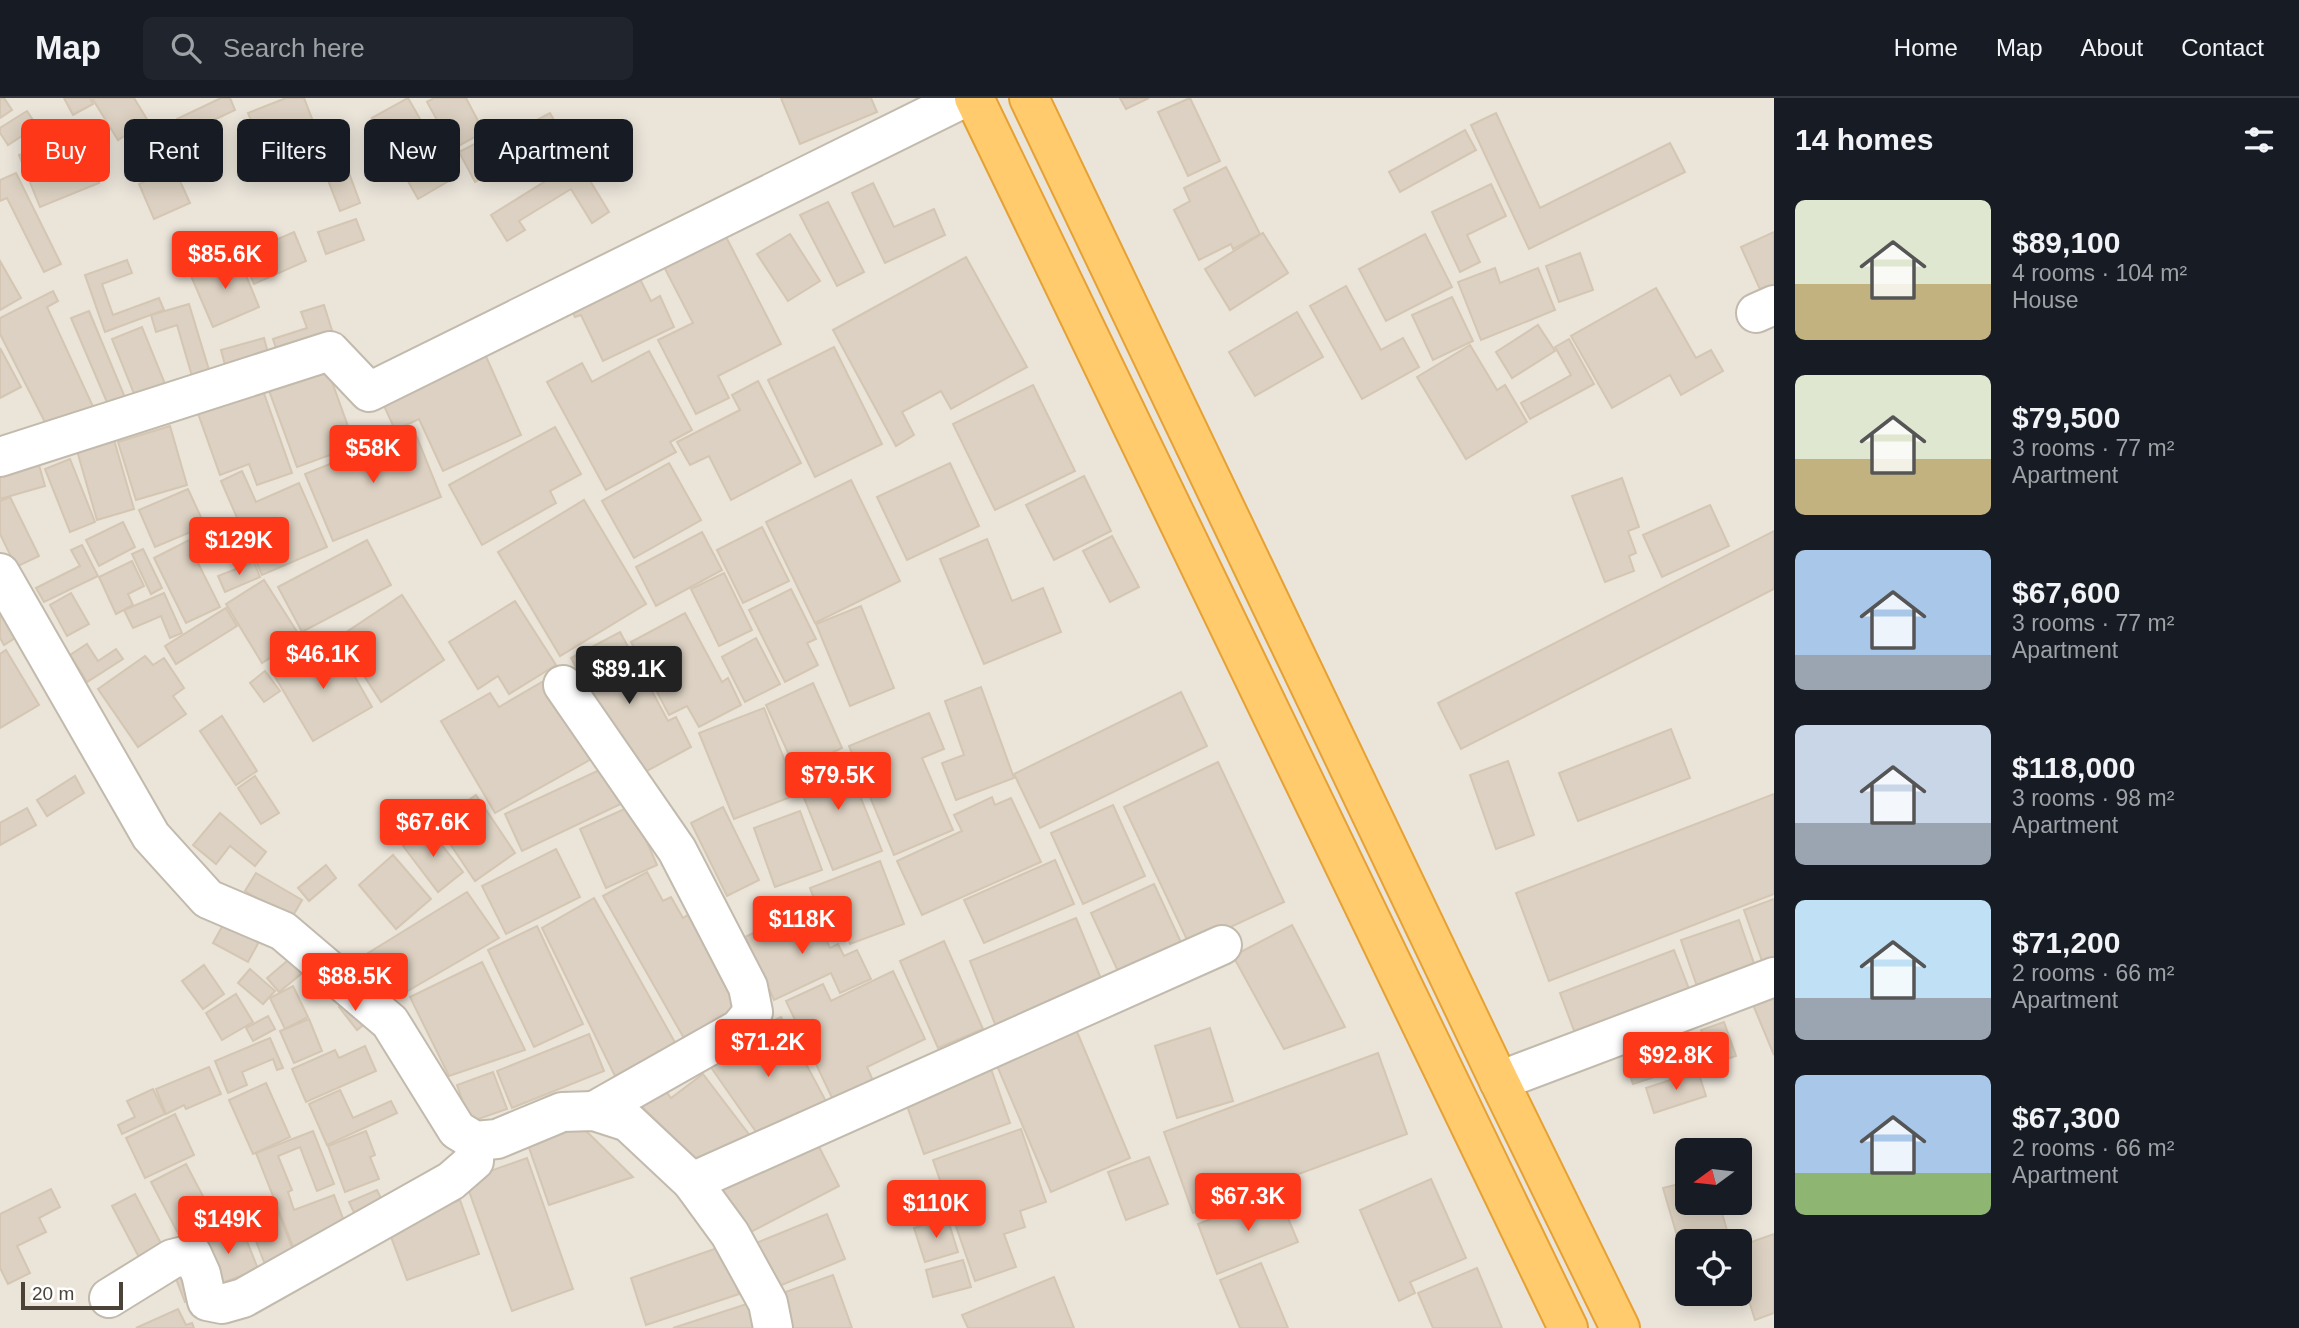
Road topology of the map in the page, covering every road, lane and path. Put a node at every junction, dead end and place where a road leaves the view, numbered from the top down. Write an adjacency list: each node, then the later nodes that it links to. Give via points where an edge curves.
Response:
1 (964, 98): 4 (street, via 369,392 330,351)
2 (974, 98): 15 (highway)
3 (1029, 98): 9 (highway)
4 (0, 457)
5 (0, 573): 11 (street, via 151,836 208,899 284,931 390,1022 457,1130)
6 (563, 684): 10 (street, via 677,850 748,987 753,1012 739,1029)
7 (1222, 945): 12 (street)
8 (1774, 976): 9 (street)
9 (1499, 1081): 16 (highway)
10 (594, 1111): 11 (street, via 562,1112 497,1139); 12 (street, via 628,1122)
11 (475, 1141): 13 (street, via 474,1161 452,1181 243,1298 222,1304 207,1301 192,1254 173,1259)
12 (692, 1182): 14 (street, via 730,1234 768,1303)
13 (108, 1298)
14 (773, 1328)
15 (1568, 1328)
16 (1620, 1328)

